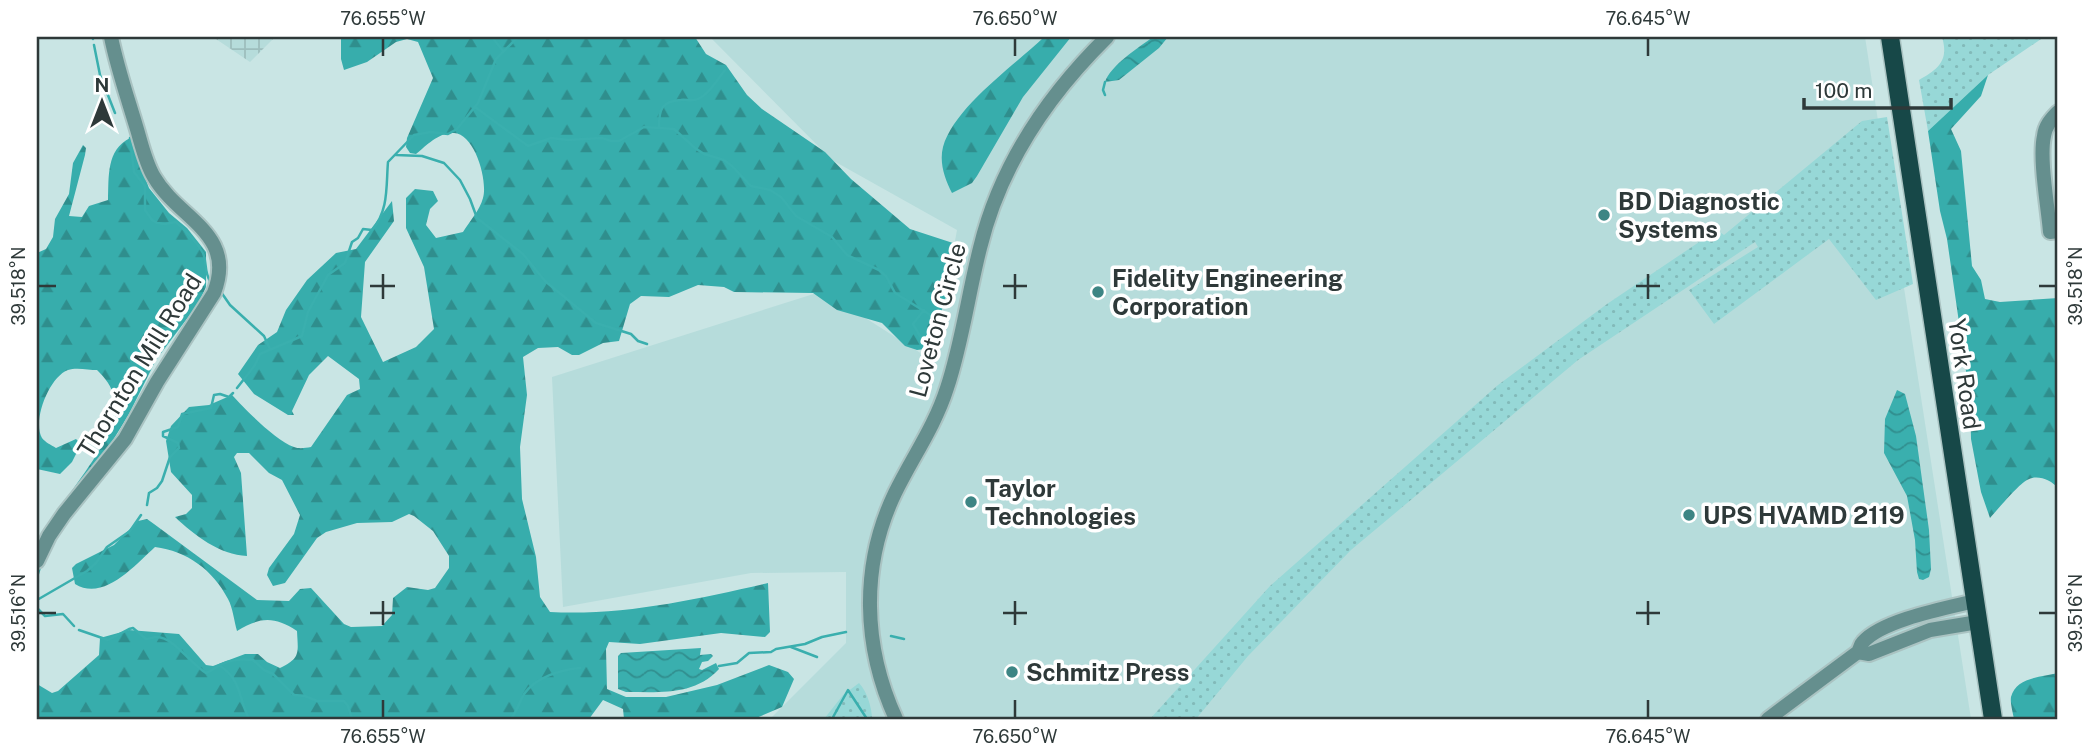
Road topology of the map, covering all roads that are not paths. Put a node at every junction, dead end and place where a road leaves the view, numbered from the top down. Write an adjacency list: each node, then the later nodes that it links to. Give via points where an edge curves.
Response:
1 (111, 37): 6 (street, Thornton Mill Road, via 154,177 217,250 220,279 125,439 64,514)
2 (1107, 37): 10 (street, Loveton Circle, via 1042,111 1001,186 980,247 947,388 884,519 871,578 870,623 878,672)
3 (1890, 37): 7 (main road, York Road)
4 (2058, 112): 5 (street, via 2048,124 2042,150 2050,232)
5 (2058, 231)
6 (37, 561)
7 (1975, 601): 8 (main road, York Road); 9 (street, via 1895,623 1863,642)
8 (1978, 622): 9 (street, via 1930,630 1869,654); 12 (main road, York Road)
9 (1858, 652): 11 (street)
10 (896, 719)
11 (1768, 719)
12 (1993, 719)

